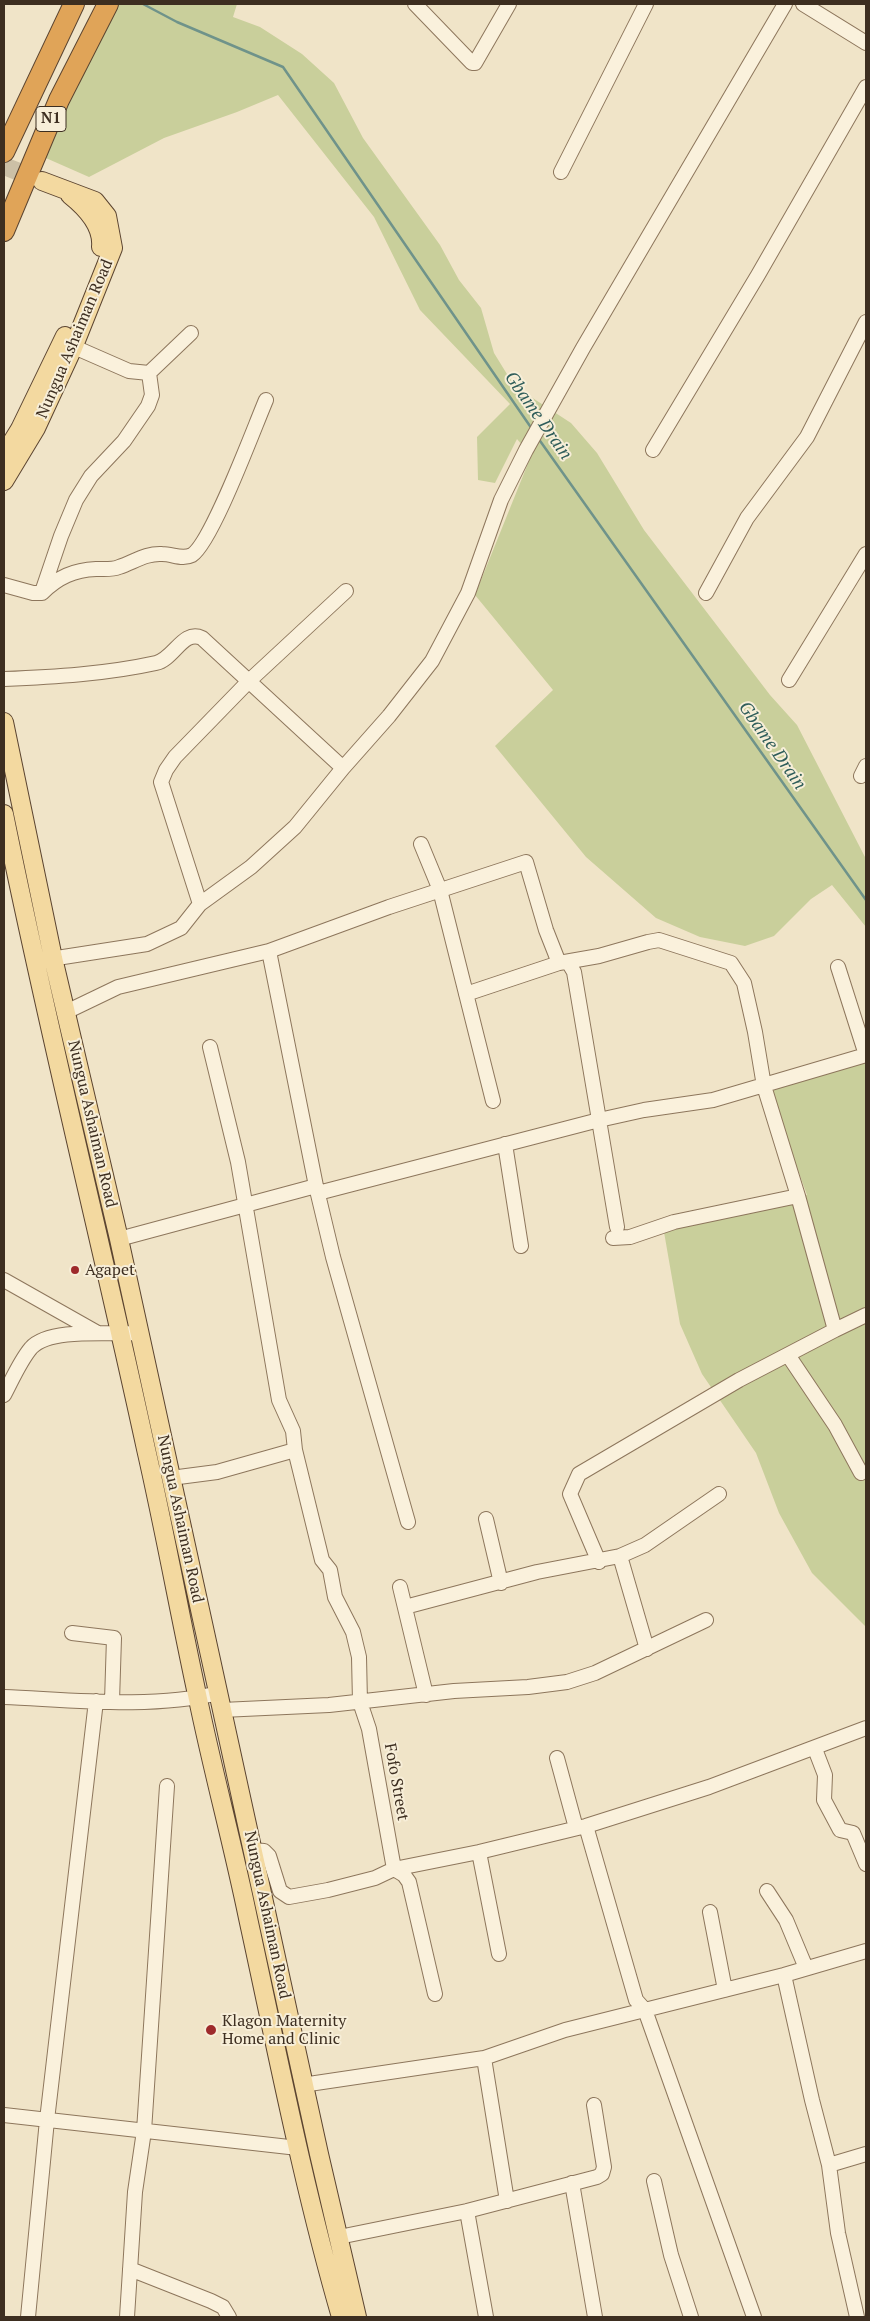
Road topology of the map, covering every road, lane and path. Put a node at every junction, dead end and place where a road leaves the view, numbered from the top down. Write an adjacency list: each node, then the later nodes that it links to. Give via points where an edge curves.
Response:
1 (74, 4): 10 (highway, N1)
2 (415, 4): 3 (street, via 475,63)
3 (509, 4)
4 (646, 4): 11 (street)
5 (785, 4): 31 (street, via 526,450 501,500 468,593 432,661)
6 (804, 4): 8 (street)
7 (107, 6): 13 (highway, N1, via 59,100)
8 (866, 43)
9 (866, 87): 19 (street)
10 (4, 152)
11 (561, 172)
12 (42, 181): 16 (main road, Nungua Ashaiman Road, via 95,201 107,216 114,248)
13 (4, 231)
14 (866, 322): 26 (street, via 807,437 747,518)
15 (192, 333): 17 (street)
16 (68, 345): 17 (street, via 129,371); 20 (main road, Nungua Ashaiman Road); 21 (main road, Nungua Ashaiman Road, via 36,428)
17 (149, 373): 25 (street, via 152,395 148,406 124,442 91,476 76,500)
18 (266, 400): 25 (street, via 216,520 195,552 184,558 152,555 119,567 75,571 50,584)
19 (653, 450)
20 (4, 455)
21 (4, 481)
22 (866, 554): 28 (street)
23 (4, 585): 25 (street)
24 (346, 591): 29 (street)
25 (42, 593)
26 (706, 593)
27 (4, 679): 29 (street, via 83,674 158,662 170,657 188,636 195,635)
28 (789, 680)
29 (249, 681): 31 (street); 35 (street, via 175,757 161,782)
30 (4, 722): 37 (main road, Nungua Ashaiman Road)
31 (343, 768): 35 (street, via 295,827 251,867)
32 (4, 814): 38 (main road, Nungua Ashaiman Road)
33 (421, 844): 34 (street)
34 (440, 890): 36 (street); 39 (street, via 526,862 546,930); 41 (street)
35 (200, 904): 37 (street, via 181,928 154,942)
36 (269, 951): 42 (street, via 118,987); 48 (street)
37 (53, 958): 38 (street); 42 (main road, Nungua Ashaiman Road)
38 (34, 962): 58 (main road, Nungua Ashaiman Road)
39 (563, 962): 41 (street); 44 (street, via 659,940 731,963 744,983); 46 (street, via 574,972)
40 (838, 967): 44 (street, via 866,1055)
41 (466, 994): 45 (street)
42 (66, 1012): 51 (main road, Nungua Ashaiman Road)
43 (210, 1047): 50 (street, Fofo Street)
44 (764, 1086): 46 (street, via 712,1100); 49 (street)
45 (494, 1101)
46 (599, 1120): 47 (street); 49 (street, via 615,1232 630,1237 674,1222)
47 (505, 1144): 48 (street); 52 (street)
48 (317, 1190): 50 (street); 66 (street)
49 (798, 1196): 55 (street)
50 (246, 1206): 51 (street); 61 (street, Fofo Street, via 276,1386 294,1431)
51 (119, 1238): 57 (main road, Nungua Ashaiman Road)
52 (521, 1246)
53 (4, 1280): 56 (street)
54 (866, 1315): 55 (street)
55 (835, 1330): 59 (street)
56 (96, 1332): 58 (street); 60 (street, via 39,1342 28,1352)
57 (140, 1333): 58 (street); 63 (main road, Nungua Ashaiman Road)
58 (120, 1334): 77 (main road, Nungua Ashaiman Road)
59 (788, 1355): 62 (street, via 835,1425); 68 (street, via 739,1380 579,1474 570,1494)
60 (4, 1394)
61 (295, 1450): 63 (street, via 217,1472); 81 (street, Fofo Street, via 322,1560 330,1570 334,1597 353,1632 359,1658)
62 (861, 1473)
63 (171, 1478): 80 (main road, Nungua Ashaiman Road)
64 (719, 1494): 67 (street, via 645,1545)
65 (486, 1519): 69 (street)
66 (408, 1522)
67 (620, 1556): 68 (street); 74 (street)
68 (599, 1562): 69 (street, via 537,1572)
69 (501, 1583): 71 (street)
70 (400, 1587): 71 (street)
71 (405, 1607): 75 (street)
72 (706, 1620): 74 (street)
73 (72, 1633): 79 (street, via 114,1638)
74 (647, 1649): 75 (street, via 596,1673 567,1682)
75 (426, 1695): 81 (street)
76 (4, 1697): 78 (street)
77 (198, 1698): 79 (street); 80 (street); 106 (main road, Nungua Ashaiman Road)
78 (96, 1701): 79 (street); 104 (street)
79 (112, 1701)
80 (220, 1702): 81 (street); 87 (main road, Nungua Ashaiman Road)
81 (360, 1702): 90 (street, Fofo Street, via 369,1729)
82 (866, 1728): 83 (street)
83 (815, 1748): 86 (street, via 710,1787); 89 (street, via 825,1775 824,1800 840,1830 853,1833)
84 (557, 1758): 86 (street)
85 (167, 1786): 105 (street)
86 (581, 1827): 88 (street); 99 (street, via 624,1954 636,2000)
87 (253, 1850): 90 (street, via 264,1851 269,1856 280,1891 289,1897 375,1878); 101 (main road, Nungua Ashaiman Road)
88 (479, 1852): 90 (street); 94 (street)
89 (866, 1864)
90 (394, 1870): 98 (street, via 409,1882)
91 (767, 1891): 95 (street, via 786,1920)
92 (710, 1912): 97 (street)
93 (866, 1951): 95 (street)
94 (500, 1954)
95 (806, 1968): 96 (street)
96 (784, 1975): 97 (street); 108 (street)
97 (725, 1990): 99 (street)
98 (435, 1994)
99 (645, 2010): 100 (street, via 565,2030); 123 (street)
100 (484, 2058): 101 (street); 111 (street)
101 (304, 2083): 113 (main road, Nungua Ashaiman Road)
102 (594, 2105): 110 (street, via 604,2167 602,2174)
103 (4, 2114): 104 (street)
104 (47, 2120): 105 (street); 115 (street)
105 (144, 2132): 106 (street); 114 (street, via 135,2192)
106 (298, 2148): 118 (main road, Nungua Ashaiman Road)
107 (866, 2154): 108 (street)
108 (829, 2165): 124 (street, via 838,2233)
109 (654, 2180): 122 (street, via 671,2254)
110 (572, 2183): 111 (street); 121 (street)
111 (506, 2201): 112 (street)
112 (467, 2211): 113 (street); 120 (street)
113 (339, 2237): 119 (main road, Nungua Ashaiman Road)
114 (130, 2270): 116 (street); 117 (street, via 223,2307)
115 (28, 2317)
116 (127, 2317)
117 (229, 2317)
118 (341, 2317)
119 (357, 2317)
120 (486, 2317)
121 (595, 2317)
122 (692, 2317)
123 (754, 2317)
124 (856, 2317)

